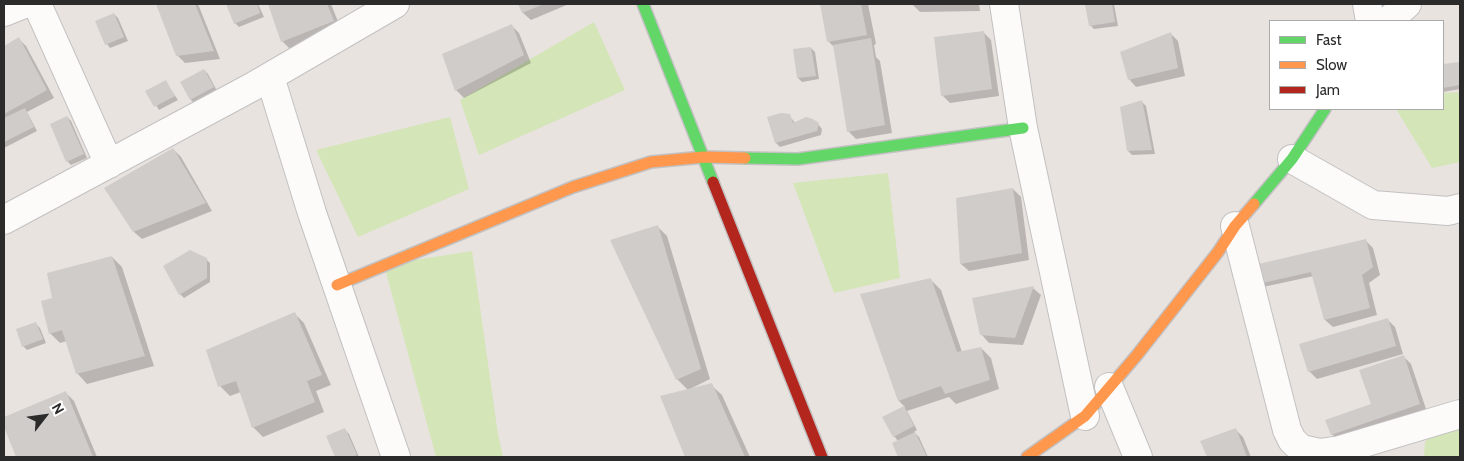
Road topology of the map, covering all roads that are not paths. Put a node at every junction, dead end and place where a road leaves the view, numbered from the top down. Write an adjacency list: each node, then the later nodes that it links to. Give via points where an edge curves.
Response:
1 (24, 4): 8 (street)
2 (37, 4): 16 (street)
3 (394, 4): 11 (street)
4 (643, 4): 14 (street)
5 (1004, 4): 13 (street)
6 (1367, 4): 9 (street)
7 (1407, 4): 10 (street)
8 (4, 12)
9 (1370, 20)
10 (1389, 20)
11 (270, 77): 16 (street); 20 (street)
12 (1324, 110): 15 (street)
13 (1023, 128): 14 (street, via 798,159); 23 (street)
14 (704, 157): 20 (street, via 651,162 573,187); 25 (street)
15 (1292, 160): 17 (street, via 1373,205 1448,212); 19 (street)
16 (109, 164): 18 (street)
17 (1460, 208)
18 (4, 220)
19 (1235, 226): 21 (street, via 1218,252); 22 (street, via 1287,430 1301,449 1320,453 1340,450)
20 (337, 285): 24 (street)
21 (1109, 387): 23 (street); 27 (street)
22 (1460, 414)
23 (1085, 416): 26 (street)
24 (396, 457)
25 (822, 457)
26 (1027, 457)
27 (1138, 457)

